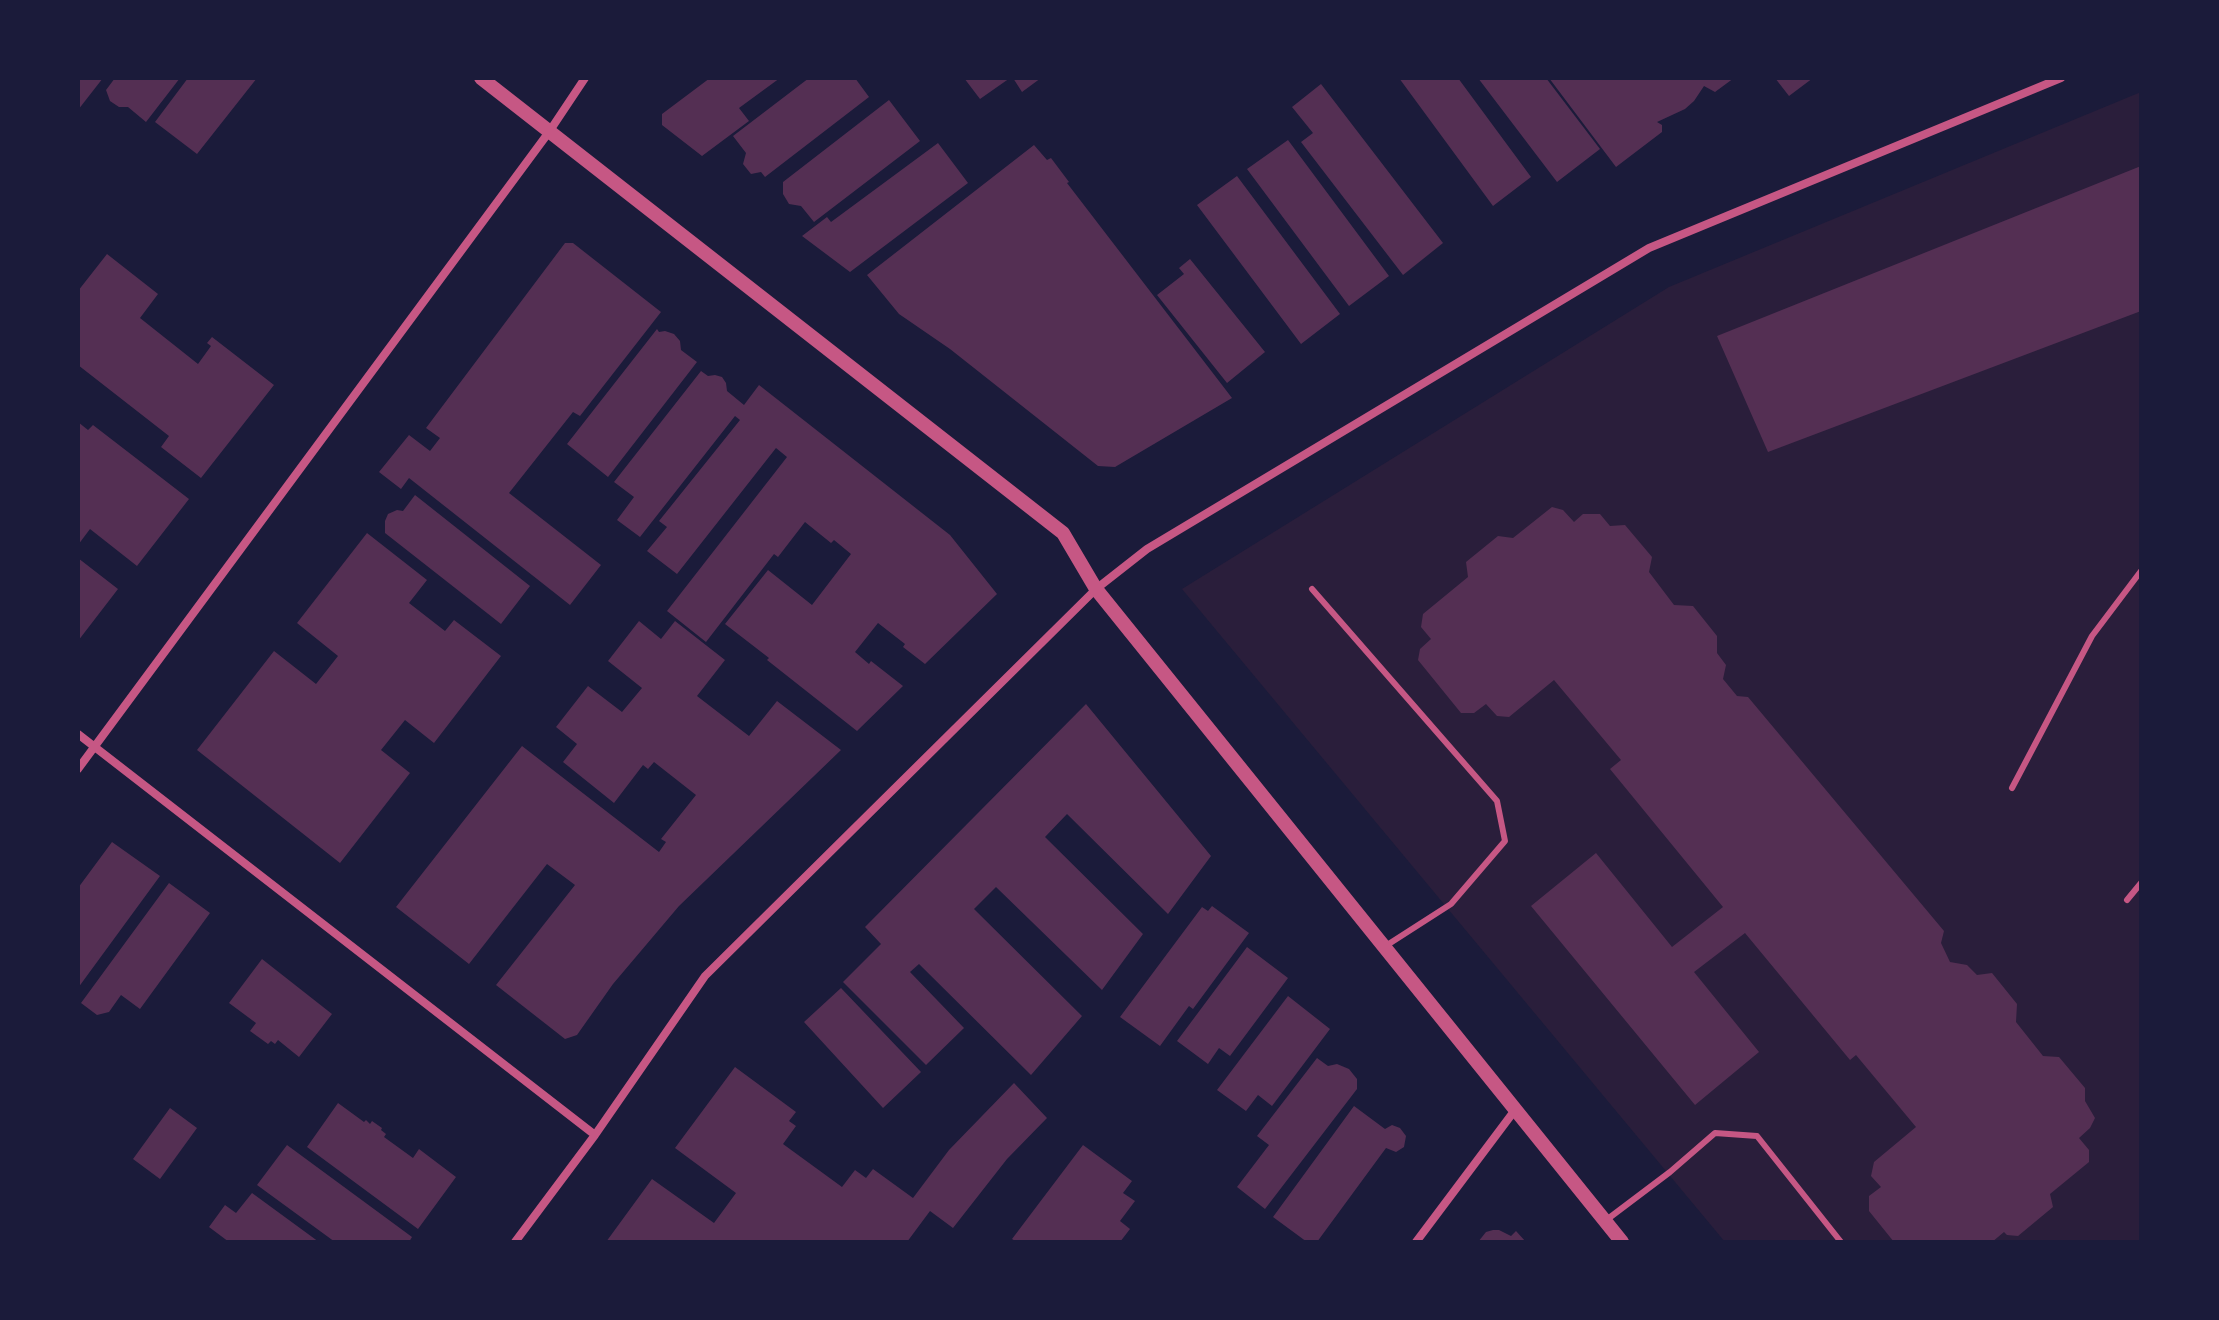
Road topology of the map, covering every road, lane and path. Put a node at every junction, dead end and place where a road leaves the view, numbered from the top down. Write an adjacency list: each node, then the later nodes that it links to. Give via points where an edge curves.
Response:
1 (481, 78): 4 (street)
2 (585, 78): 4 (street)
3 (2061, 78): 6 (street, via 1649,248 1147,549)
4 (549, 132): 6 (street, via 1063,533); 9 (street)
5 (2141, 571): 11 (lane, via 2092,636)
6 (1096, 589): 14 (street); 16 (street, via 705,976)
7 (1312, 589): 14 (lane, via 1497,801 1503,827 1505,841 1451,904)
8 (78, 734): 9 (street)
9 (95, 747): 10 (street); 16 (street)
10 (78, 769)
11 (2012, 788)
12 (2141, 883): 13 (lane)
13 (2127, 900)
14 (1384, 947): 15 (street)
15 (1515, 1110): 17 (street); 19 (street)
16 (595, 1135): 18 (street)
17 (1605, 1221): 20 (street); 21 (lane, via 1715,1133 1757,1136)
18 (515, 1242)
19 (1416, 1242)
20 (1622, 1242)
21 (1841, 1242)

